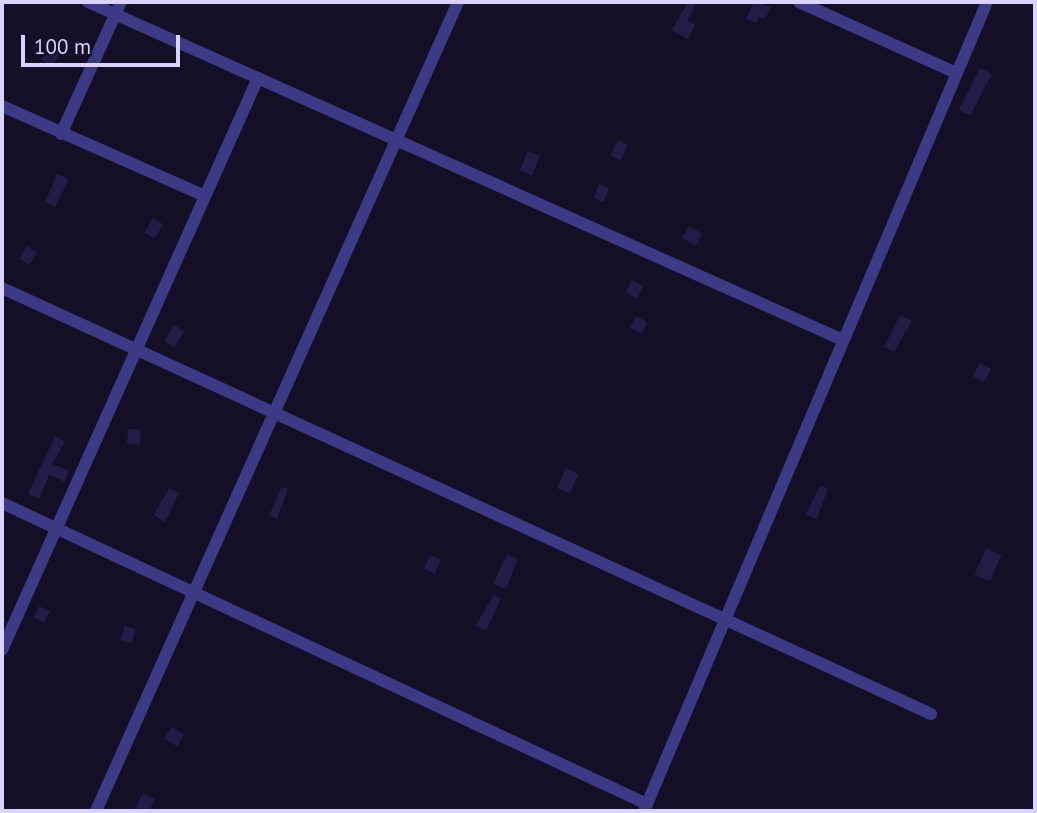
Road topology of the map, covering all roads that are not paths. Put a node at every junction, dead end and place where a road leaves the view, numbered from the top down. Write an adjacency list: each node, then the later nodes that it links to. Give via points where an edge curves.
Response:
1 (88, 2): 5 (street)
2 (458, 2): 10 (street)
3 (799, 2): 6 (street)
4 (987, 2): 6 (street)
5 (118, 8): 7 (street); 9 (street)
6 (956, 73): 13 (street)
7 (258, 78): 10 (street); 11 (street)
8 (2, 106): 9 (street)
9 (61, 134): 11 (street)
10 (396, 140): 13 (street); 15 (street)
11 (205, 196): 14 (street)
12 (2, 288): 14 (street)
13 (844, 340): 19 (street)
14 (136, 350): 15 (street); 17 (street)
15 (274, 413): 18 (street); 19 (street)
16 (2, 503): 17 (street)
17 (56, 528): 18 (street); 20 (street)
18 (194, 593): 22 (street); 23 (street)
19 (725, 620): 21 (street); 22 (street)
20 (2, 650)
21 (931, 714)
22 (646, 808)
23 (96, 811)

